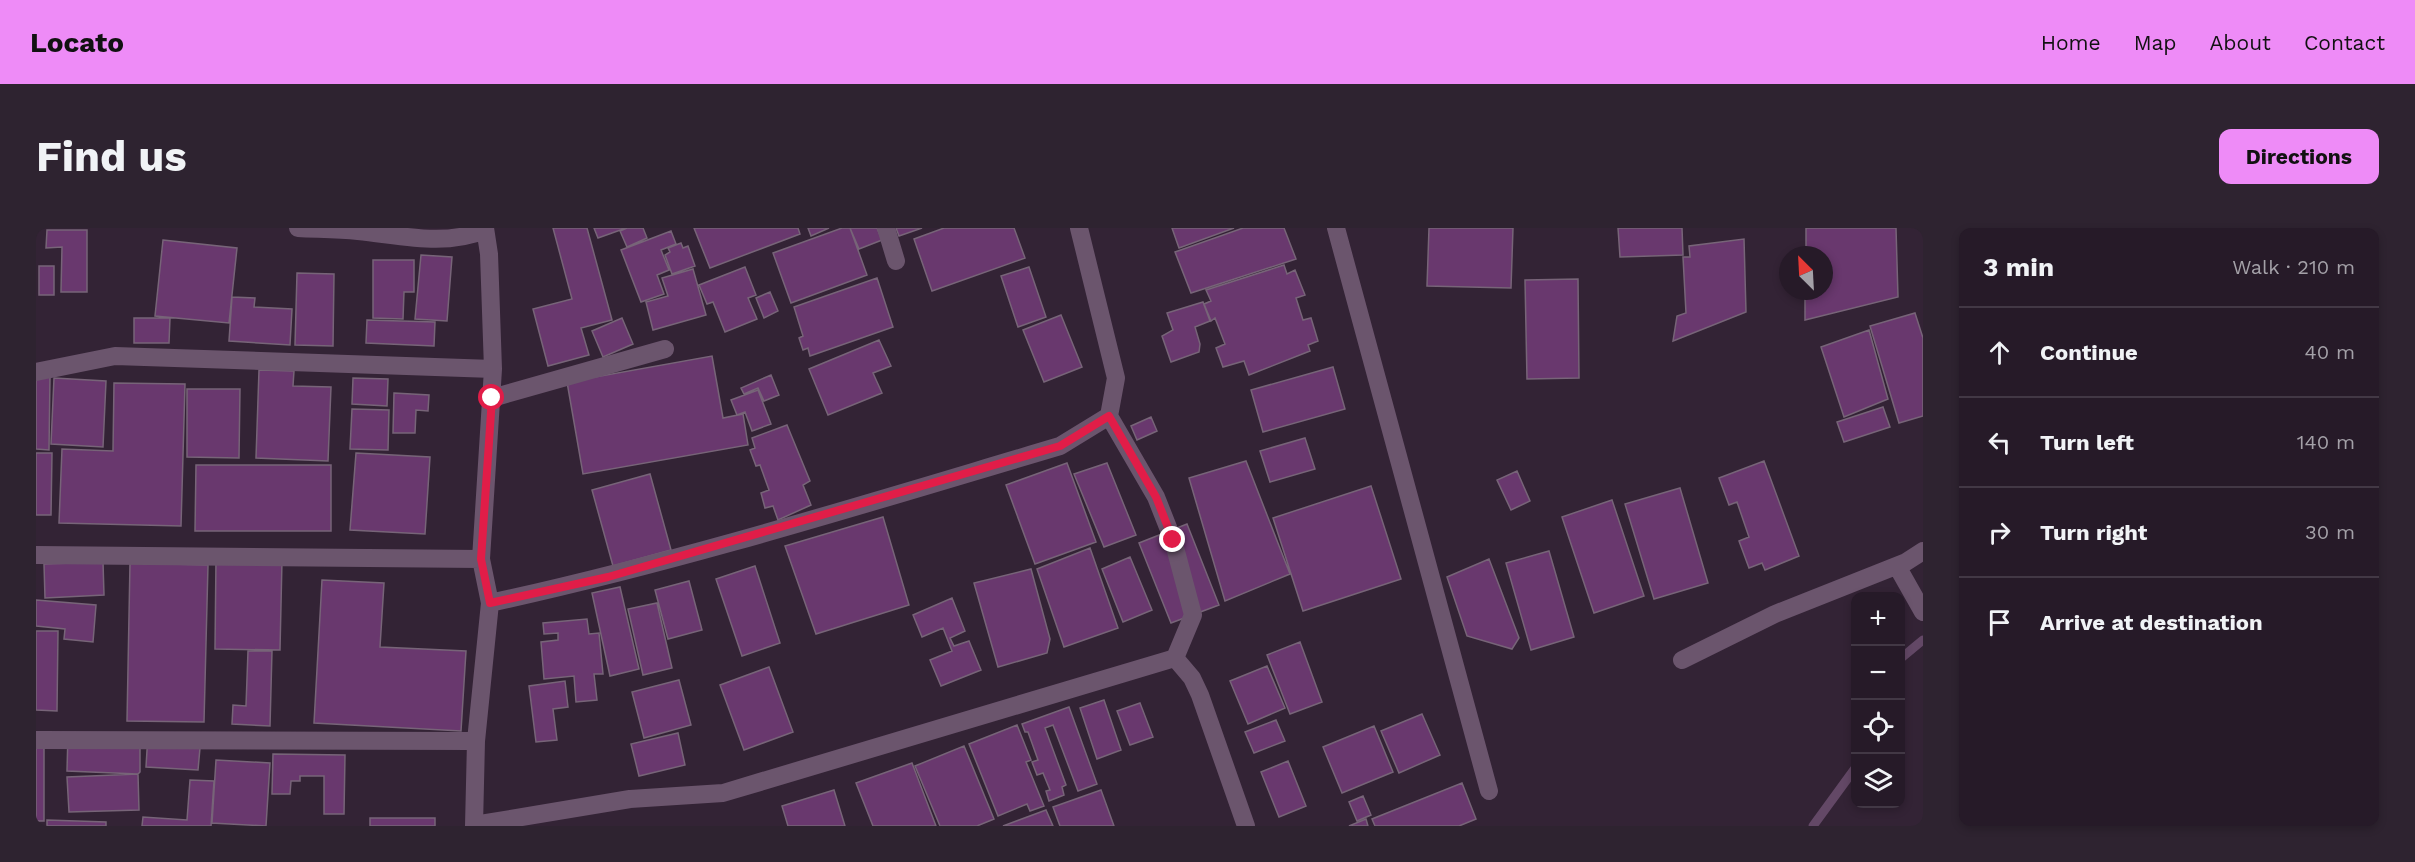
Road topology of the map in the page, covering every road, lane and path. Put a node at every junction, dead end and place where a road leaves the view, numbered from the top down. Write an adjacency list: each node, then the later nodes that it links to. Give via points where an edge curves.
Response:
1 (298, 228): 5 (street, via 402,238 467,238)
2 (886, 228): 6 (street)
3 (1078, 228): 11 (street, via 1116,378)
4 (1336, 228): 22 (street)
5 (485, 229): 8 (street)
6 (896, 261)
7 (665, 349): 10 (street)
8 (494, 369): 9 (street, via 115,356); 10 (street)
9 (36, 372)
10 (492, 398): 14 (street)
11 (1109, 416): 16 (street, via 1060,446 608,577); 18 (street, via 1156,497 1173,540 1193,615)
12 (1923, 551): 15 (street)
13 (36, 555): 14 (street)
14 (481, 559): 16 (street)
15 (1897, 566): 17 (street); 19 (street, via 1775,614)
16 (490, 603): 21 (street)
17 (1923, 612)
18 (1175, 658): 23 (street, via 723,793 630,799); 24 (street, via 1200,695)
19 (1682, 660)
20 (36, 740): 21 (street)
21 (476, 741): 23 (street)
22 (1489, 791)
23 (474, 826)
24 (1246, 826)

